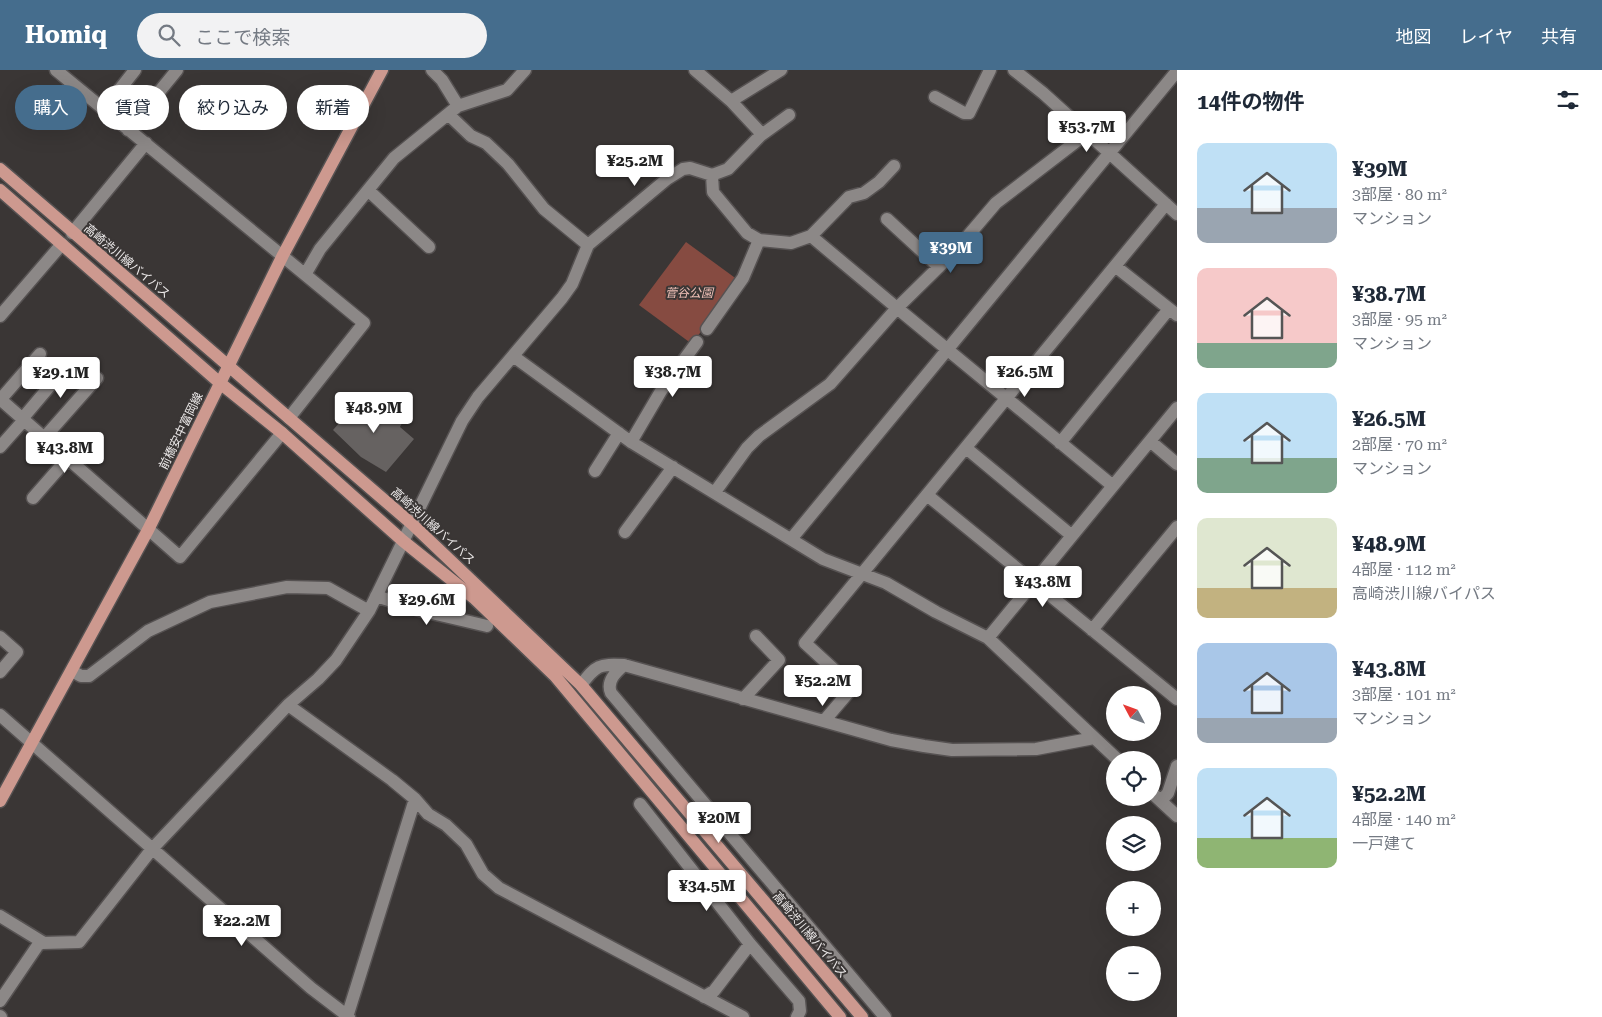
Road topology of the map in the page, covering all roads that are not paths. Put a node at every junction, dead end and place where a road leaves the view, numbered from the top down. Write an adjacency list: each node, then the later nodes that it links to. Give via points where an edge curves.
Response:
1 (56, 70): 16 (street)
2 (135, 70): 12 (street)
3 (177, 70): 13 (street)
4 (382, 70): 38 (main road, 前橋安中富岡線)
5 (432, 70): 17 (street, via 442,80)
6 (525, 70): 17 (street, via 508,90)
7 (695, 70): 15 (street)
8 (781, 70): 15 (street)
9 (990, 70): 14 (street, via 969,113)
10 (1014, 70): 20 (street)
11 (1176, 72): 23 (street)
12 (123, 85)
13 (165, 85)
14 (935, 97)
15 (731, 101): 21 (street)
16 (97, 102)
17 (454, 111): 28 (street, via 441,118 394,158); 36 (street, via 471,136 508,164 544,210)
18 (789, 115): 21 (street)
19 (128, 130): 22 (street)
20 (1086, 134): 23 (street); 40 (street, via 996,203)
21 (760, 136): 26 (street, via 728,169)
22 (146, 143): 32 (street); 38 (street)
23 (1108, 153): 29 (street); 47 (street)
24 (894, 166): 33 (street, via 879,182 849,197)
25 (0, 169): 32 (main road, 高崎渋川線バイパス)
26 (712, 175): 34 (street, via 713,192 730,216); 36 (street, via 690,168 676,173)
27 (0, 190): 35 (main road)
28 (369, 191): 37 (street); 41 (street, via 320,249)
29 (1166, 204): 30 (street); 39 (street)
30 (1177, 214)
31 (887, 219): 40 (street)
32 (72, 233): 50 (main road, 高崎渋川線バイパス)
33 (811, 236): 34 (street, via 791,243); 42 (street)
34 (759, 240): 45 (street, via 742,278)
35 (62, 244): 44 (street); 53 (main road)
36 (588, 244): 49 (street, via 572,284)
37 (429, 247)
38 (283, 255): 41 (street); 50 (main road, 前橋安中富岡線)
39 (1115, 266): 43 (street); 54 (street)
40 (939, 267): 42 (street)
41 (306, 273): 57 (street, via 364,323)
42 (897, 308): 47 (street); 72 (street, via 830,384 747,448)
43 (1173, 312): 64 (street)
44 (0, 316)
45 (707, 330)
46 (697, 342): 63 (street, via 661,391)
47 (948, 350): 54 (street); 80 (street)
48 (40, 354): 55 (street)
49 (513, 356): 60 (street); 75 (street, via 478,397 448,446)
50 (228, 366): 53 (main road, 前橋安中富岡線); 57 (main road, 高崎渋川線バイパス)
51 (60, 374): 58 (street)
52 (97, 378): 61 (street)
53 (220, 383): 59 (main road); 77 (main road, 前橋安中富岡線)
54 (1006, 398): 64 (street); 66 (street)
55 (0, 399): 58 (street)
56 (1177, 408): 62 (street)
57 (289, 418): 75 (main road, 高崎渋川線バイパス)
58 (23, 420): 61 (street); 65 (street)
59 (282, 433): 77 (street, via 180,556); 81 (main road)
60 (618, 433): 63 (street); 70 (street)
61 (44, 438): 67 (street)
62 (1150, 441): 68 (street); 71 (street)
63 (631, 442): 69 (street)
64 (1060, 443): 71 (street)
65 (0, 447)
66 (966, 448): 73 (street); 79 (street)
67 (68, 458): 74 (street); 77 (street)
68 (1177, 464)
69 (673, 467): 72 (street); 78 (street)
70 (595, 471)
71 (1113, 486): 79 (street)
72 (715, 492): 80 (street)
73 (927, 495): 82 (street); 83 (street)
74 (33, 498)
75 (412, 524): 81 (street); 94 (main road, 高崎渋川線バイパス)
76 (1177, 527): 87 (street)
77 (148, 530): 92 (main road, 前橋安中富岡線)
78 (625, 532)
79 (1071, 535): 83 (street)
80 (792, 538): 82 (street, via 823,559)
81 (403, 542): 84 (street); 119 (main road, via 474,598 555,676)
82 (862, 574): 90 (street, via 886,583); 99 (street, via 806,643 854,687)
83 (1033, 582): 87 (street); 90 (street)
84 (376, 596): 85 (street); 86 (street)
85 (370, 611): 92 (street, via 328,588 287,587 210,602 148,631 89,676); 97 (street, via 336,660)
86 (487, 626)
87 (1092, 630): 96 (street)
88 (756, 636): 95 (street, via 779,660)
89 (0, 637): 93 (street, via 17,652)
90 (988, 638): 100 (street)
91 (624, 665): 94 (street, via 603,664 593,670); 95 (street); 121 (street, via 613,674 609,685 611,693)
92 (72, 671): 101 (main road, 前橋安中富岡線)
93 (0, 672)
94 (581, 686): 120 (main road, 高崎渋川線バイパス)
95 (743, 699): 99 (street)
96 (1177, 699)
97 (288, 705): 105 (street); 110 (street)
98 (0, 715): 101 (street)
99 (824, 721): 100 (street, via 891,740 952,750 1036,749)
100 (1094, 738): 102 (street)
101 (30, 743): 106 (main road, 前橋安中富岡線); 110 (street)
102 (1108, 751)
103 (1177, 766): 104 (street, via 1168,793)
104 (1161, 796)
105 (415, 799): 114 (street, via 428,814 446,825 466,844 483,874 498,888); 116 (street)
106 (0, 801)
107 (1161, 801): 109 (street)
108 (640, 804): 113 (street)
109 (1177, 816)
110 (152, 849): 112 (street, via 79,942); 116 (street)
111 (0, 916): 112 (street)
112 (44, 943): 115 (street, via 38,946)
113 (750, 944): 114 (street, via 714,991); 118 (street, via 799,1001 801,1007)
114 (704, 997): 117 (street)
115 (0, 1001)
116 (348, 1017)
117 (743, 1017)
118 (797, 1017)
119 (840, 1017)
120 (862, 1017)
121 (885, 1017)

